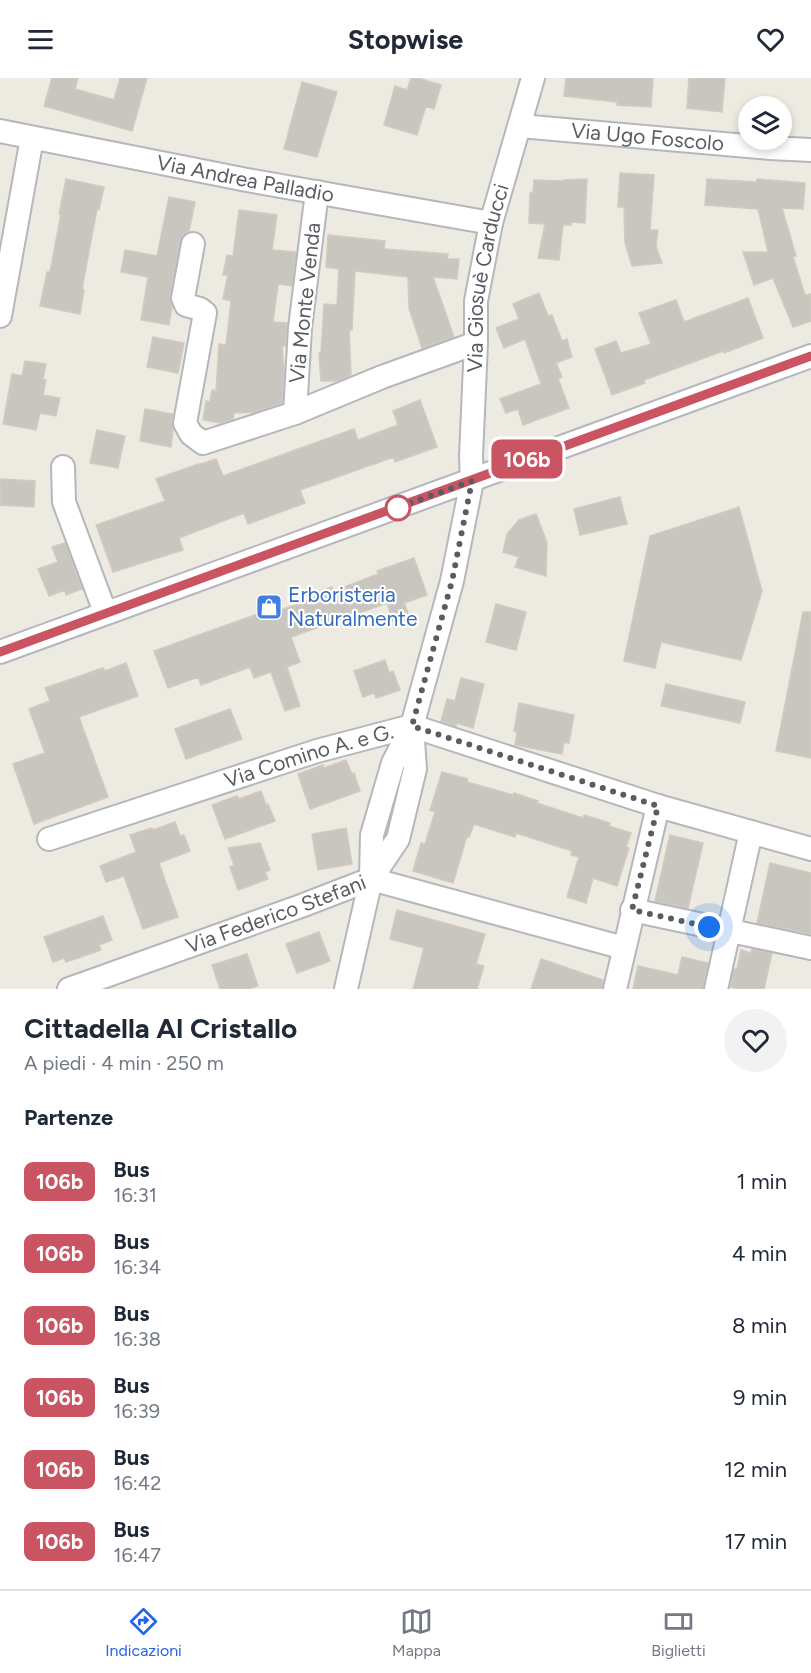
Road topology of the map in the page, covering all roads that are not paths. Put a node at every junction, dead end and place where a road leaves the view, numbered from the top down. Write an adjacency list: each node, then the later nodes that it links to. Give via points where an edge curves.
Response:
1 (532, 78): 2 (street, Via Giosuè Carducci)
2 (520, 126): 5 (street, Via Ugo Foscolo); 7 (street, Via Giosuè Carducci)
3 (0, 131): 4 (street, Via Andrea Palladio)
4 (32, 138): 6 (street, Via Andrea Palladio); 9 (street)
5 (811, 150)
6 (317, 192): 7 (street, Via Andrea Palladio); 12 (street, Via Monte Venda, via 300,328)
7 (491, 223): 10 (street, Via Giosuè Carducci, via 476,301)
8 (193, 244): 12 (street, Via Monte Venda, via 183,298 186,305 205,313 186,423 191,434 203,442)
9 (0, 316)
10 (476, 343): 12 (street, Via Monte Venda); 14 (street, Via Giosuè Carducci)
11 (811, 356): 14 (street)
12 (295, 413)
13 (63, 467): 15 (street, via 64,502)
14 (472, 481): 15 (street); 17 (street, Via Giosuè Carducci, via 452,581)
15 (105, 612): 16 (street)
16 (0, 652)
17 (412, 726): 18 (street, Via Comino A. e G.); 20 (street, Via Comino A. e G., via 317,751); 22 (street, Via Giosuè Carducci, via 393,763 372,835)
18 (658, 806): 19 (street, Via Comino A. e G.); 23 (street)
19 (751, 832): 21 (street, Via Comino A. e G.); 24 (street)
20 (49, 839)
21 (811, 849)
22 (371, 879): 25 (street, Via Federico Stefani); 27 (street, Via Federico Stefani); 28 (street, Via Giosuè Carducci)
23 (632, 910): 24 (street); 25 (street)
24 (728, 931): 26 (street); 30 (street)
25 (624, 948): 29 (street)
26 (811, 948)
27 (69, 989)
28 (346, 989)
29 (615, 989)
30 (716, 989)

